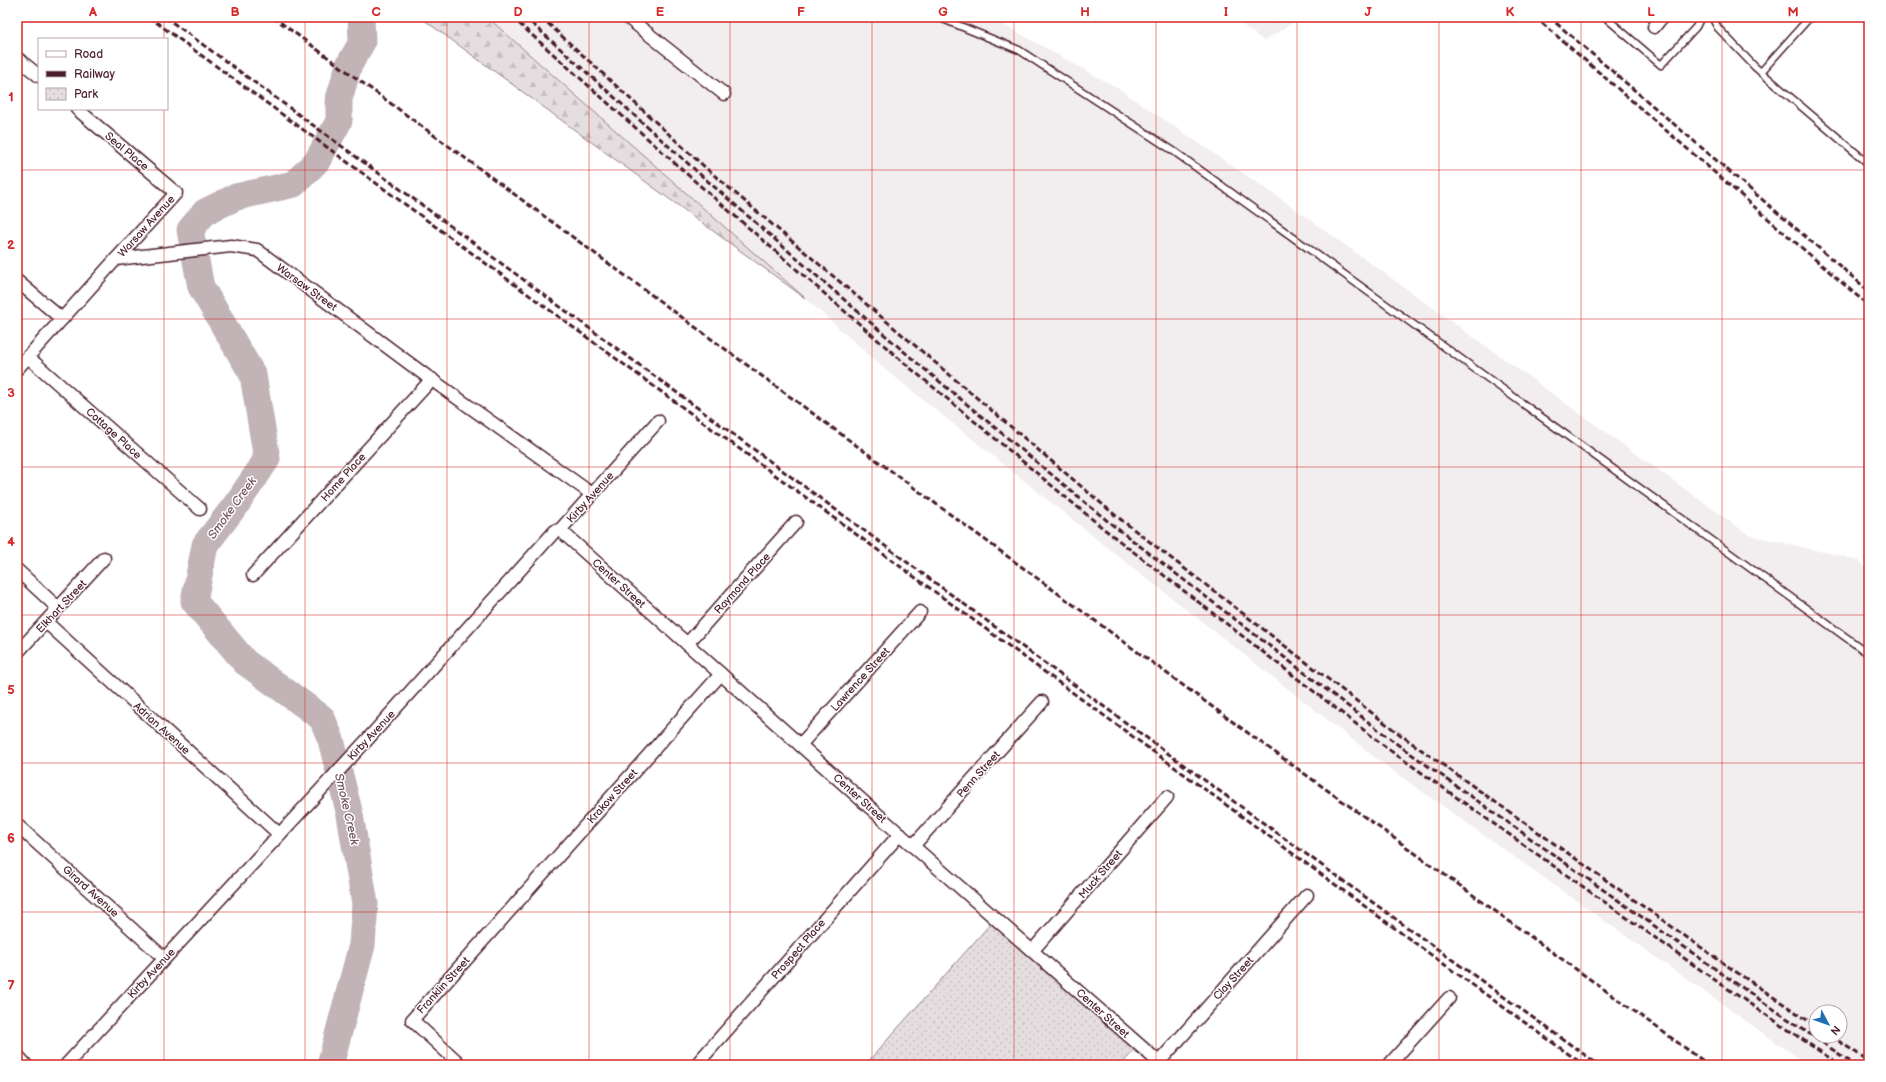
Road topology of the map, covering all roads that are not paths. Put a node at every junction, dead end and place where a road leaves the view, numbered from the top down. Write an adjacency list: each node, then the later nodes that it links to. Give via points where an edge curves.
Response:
1 (627, 17): 12 (street)
2 (938, 17): 35 (lane, via 1019,50 1175,152)
3 (1605, 17): 5 (lane, via 1661,65 1696,27)
4 (1662, 17): 8 (street)
5 (1701, 17)
6 (1712, 17): 10 (lane, via 1718,28)
7 (1810, 17): 10 (lane)
8 (1654, 27)
9 (17, 58): 11 (street)
10 (1761, 72): 14 (lane)
11 (38, 75)
12 (724, 94)
13 (78, 110): 15 (street, Seal Place)
14 (1869, 164)
15 (176, 193): 16 (street, Warsaw Avenue)
16 (116, 259): 18 (street); 21 (street, Warsaw Street, via 231,246 257,250)
17 (17, 281): 18 (street)
18 (62, 319): 19 (street)
19 (28, 357): 20 (street); 24 (street, Cottage Place)
20 (17, 369)
21 (432, 379): 23 (street, Warsaw Street); 29 (street, Home Place)
22 (658, 421): 23 (street, Kirby Avenue)
23 (592, 494): 26 (street, Kirby Avenue)
24 (200, 509)
25 (796, 522): 33 (street, Raymond Place)
26 (560, 530): 33 (street, Center Street); 41 (street, Kirby Avenue, via 555,531)
27 (104, 558): 30 (street, Elkhart Street)
28 (17, 570): 30 (street)
29 (254, 575)
30 (58, 608): 32 (street, Elkhart Street)
31 (920, 612): 38 (street, Lawrence Street)
32 (46, 622): 34 (street, Elkhart Street); 41 (street, Adrian Avenue)
33 (687, 644): 36 (street, Center Street)
34 (17, 653)
35 (1869, 654)
36 (721, 674): 38 (street, Center Street); 45 (street, Krakow Street)
37 (1042, 702): 43 (street, Penn Street)
38 (800, 745): 42 (street, Center Street)
39 (1167, 797): 46 (street, Muck Street)
40 (17, 825): 47 (street, Girard Avenue)
41 (279, 834): 47 (street, Kirby Avenue)
42 (900, 834): 43 (street, Center Street); 54 (street, Prospect Place)
43 (913, 846): 46 (street, Center Street)
44 (1307, 895): 50 (street, Clay Street)
45 (504, 918): 53 (street, Franklin Street, via 412,1020)
46 (1033, 950): 50 (street, Center Street)
47 (164, 958): 52 (street, Kirby Avenue)
48 (1449, 998): 55 (street)
49 (17, 1055): 51 (street)
50 (1161, 1064)
51 (26, 1065)
52 (66, 1065)
53 (461, 1065)
54 (696, 1065)
55 (1389, 1065)

